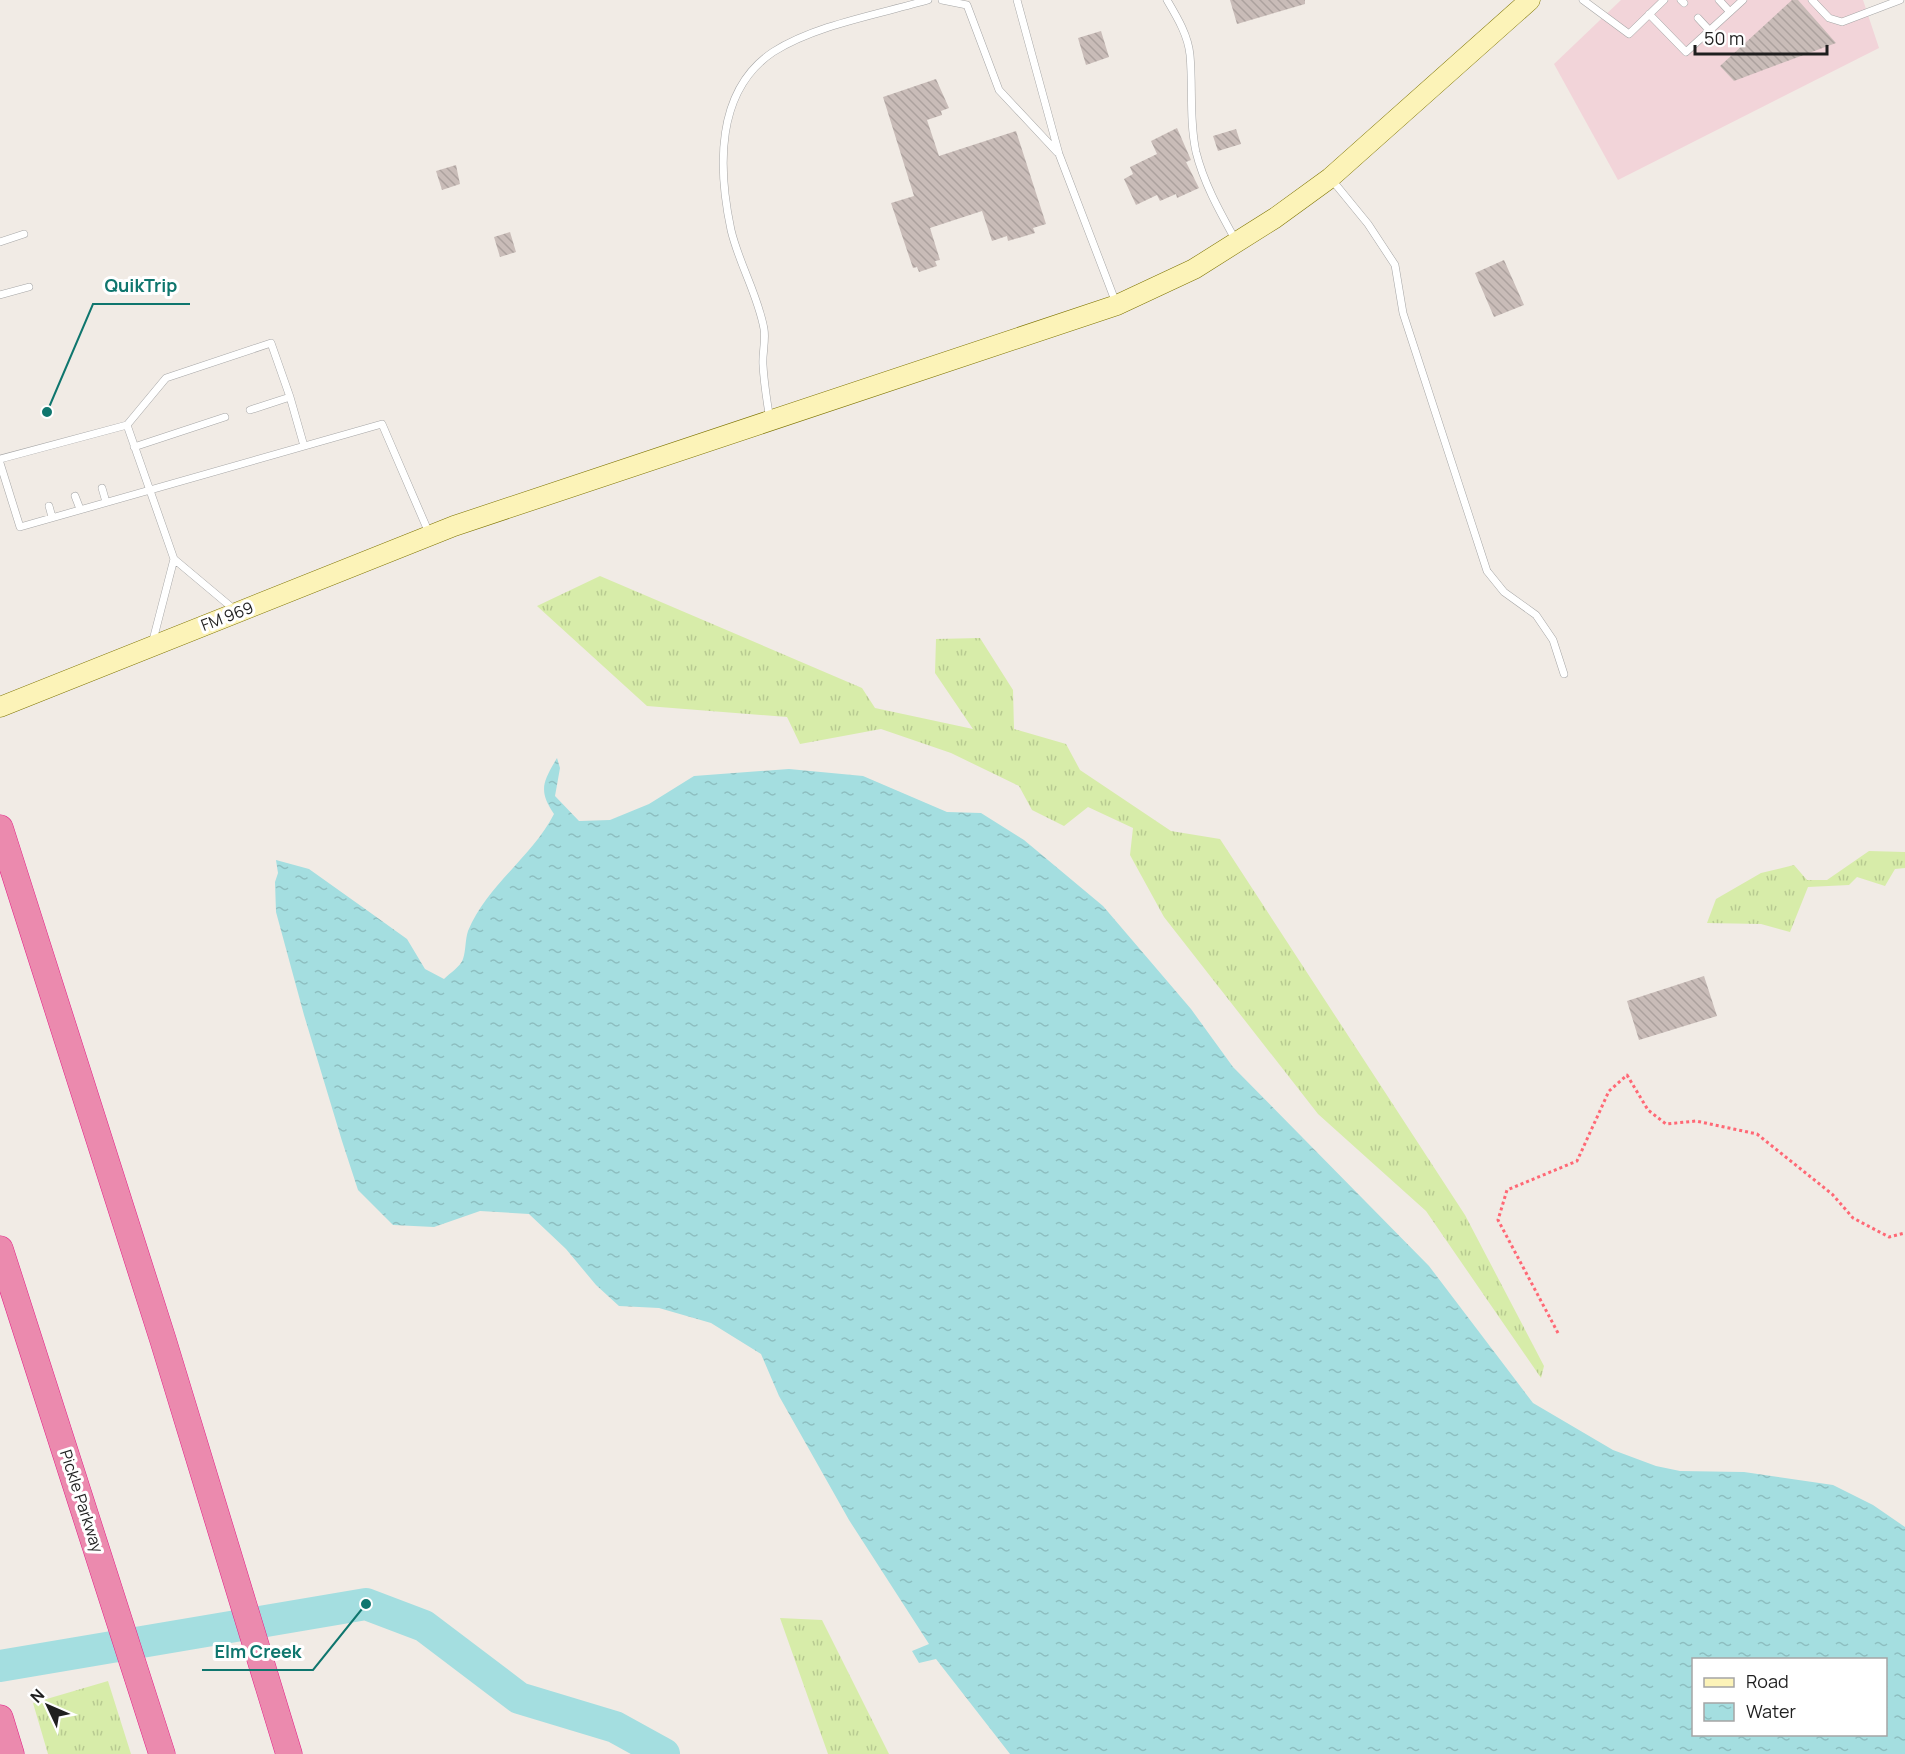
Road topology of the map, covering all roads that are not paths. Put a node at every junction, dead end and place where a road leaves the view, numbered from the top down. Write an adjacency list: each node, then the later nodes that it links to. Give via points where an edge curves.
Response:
1 (927, 0): 27 (lane, via 805,36 772,53 742,83 723,133 723,171 732,232 764,331 763,365)
2 (942, 0): 16 (lane, via 967,5 999,90)
3 (1017, 0): 16 (lane)
4 (1167, 0): 20 (lane, via 1181,25 1190,54 1190,111 1196,152 1212,198)
5 (1530, 0): 17 (main road, FM 969)
6 (1584, 0): 13 (lane, via 1629,34)
7 (1664, 0): 13 (lane)
8 (1719, 0): 12 (lane)
9 (1743, 0): 12 (lane)
10 (1812, 0): 11 (lane, via 1828,18 1842,22)
11 (1900, 0)
12 (1730, 12): 15 (lane)
13 (1649, 14): 15 (lane, via 1686,52)
14 (1698, 18): 15 (lane)
15 (1710, 31)
16 (1059, 154): 23 (lane)
17 (1330, 178): 20 (main road, FM 969); 48 (lane, via 1395,265 1404,313 1487,571 1504,592 1536,615 1553,640)
18 (24, 234): 19 (lane)
19 (0, 242)
20 (1237, 243): 23 (main road, FM 969, via 1194,269)
21 (29, 287): 22 (lane)
22 (0, 295)
23 (1117, 305): 27 (main road, FM 969)
24 (290, 397): 25 (lane); 28 (lane, via 271,343 166,378); 30 (lane)
25 (250, 410)
26 (225, 417): 31 (lane)
27 (770, 422): 44 (main road, FM 969 / FM 969)
28 (127, 425): 29 (lane, via 86,440); 31 (lane)
29 (56, 444): 32 (lane); 33 (lane)
30 (304, 446): 38 (lane); 44 (lane, via 382,424)
31 (134, 447): 38 (lane)
32 (32, 451): 34 (lane); 35 (lane)
33 (59, 453)
34 (0, 459)
35 (35, 459)
36 (0, 464): 43 (lane, via 20,526)
37 (102, 488): 40 (lane)
38 (148, 490): 40 (lane); 45 (lane)
39 (75, 496): 42 (lane)
40 (106, 502): 42 (lane)
41 (49, 506): 43 (lane)
42 (80, 509): 43 (lane)
43 (52, 518)
44 (430, 536): 46 (main road, FM 969 / FM 969)
45 (174, 559): 46 (lane); 47 (lane)
46 (238, 613): 47 (main road, FM 969 / FM 969)
47 (152, 644): 49 (main road, FM 969 / FM 969)
48 (1564, 674)
49 (0, 707)
50 (0, 828): 55 (highway)
51 (0, 1249): 54 (highway, Pickle Parkway)
52 (0, 1718): 53 (highway)
53 (11, 1754)
54 (162, 1754)
55 (289, 1754)

